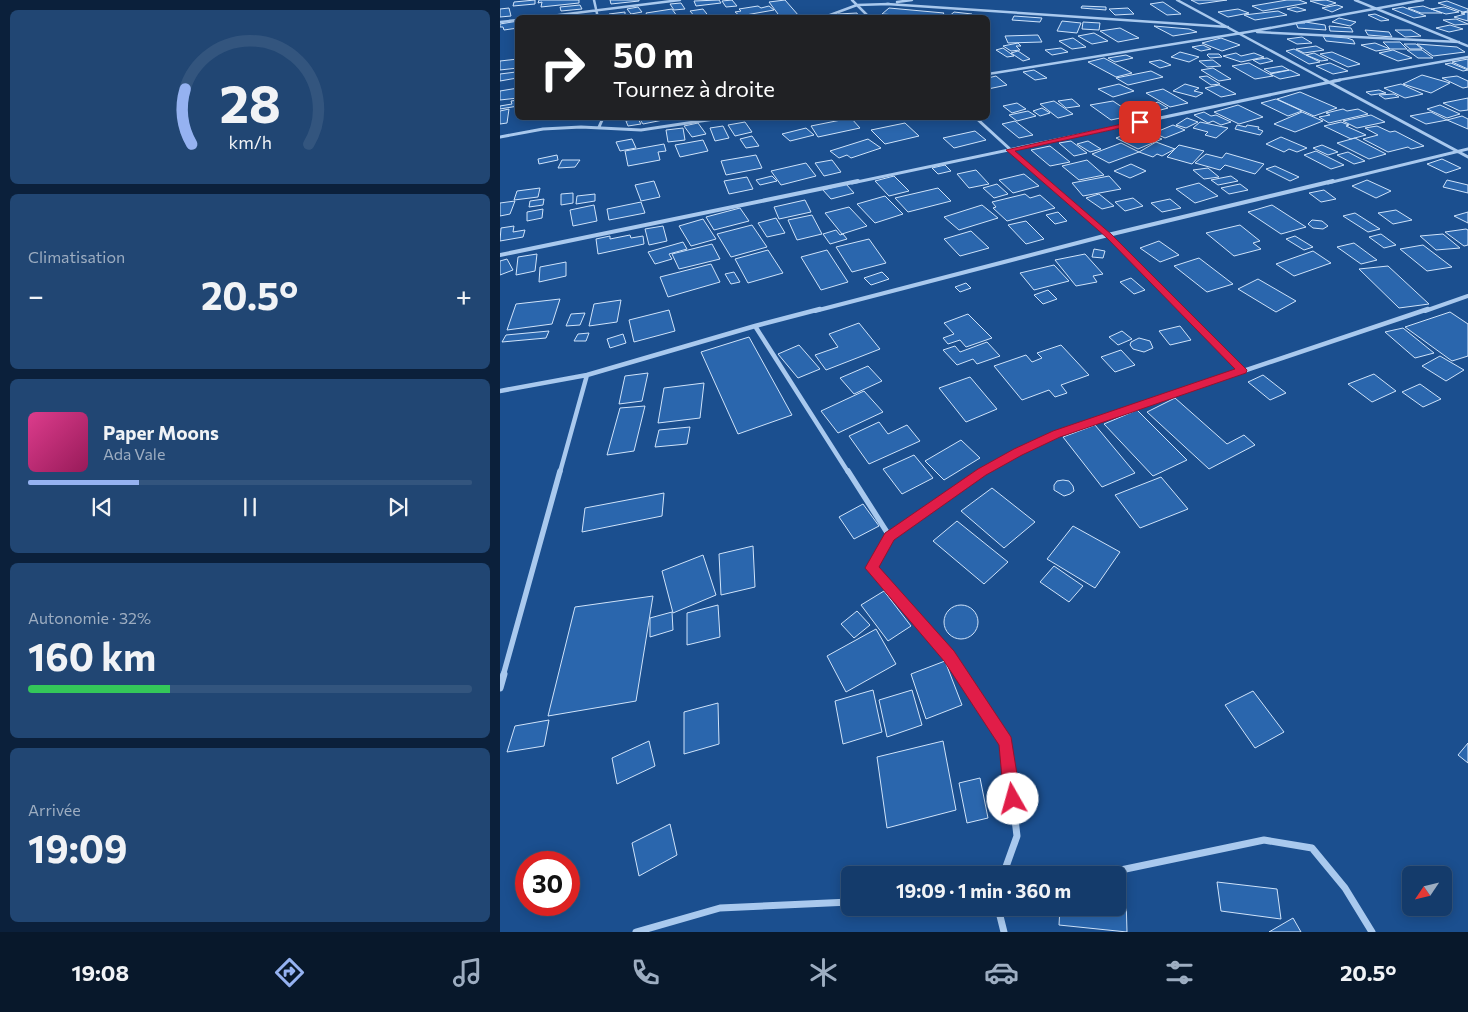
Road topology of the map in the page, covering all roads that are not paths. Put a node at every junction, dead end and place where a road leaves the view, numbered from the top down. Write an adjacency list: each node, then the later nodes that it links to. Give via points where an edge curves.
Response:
1 (594, 0): 11 (street)
2 (680, 0): 11 (street)
3 (852, 0): 9 (street)
4 (912, 0): 8 (street)
5 (1177, 0): 18 (street)
6 (1355, 0): 10 (street)
7 (1423, 0): 10 (street)
8 (888, 4): 9 (street); 18 (street)
9 (858, 5): 14 (street); 15 (street)
10 (1373, 8): 19 (street); 21 (street)
11 (596, 10): 12 (street); 13 (street)
12 (558, 15)
13 (597, 15)
14 (830, 15)
15 (867, 15)
16 (515, 20): 17 (street)
17 (500, 22)
18 (1228, 27): 20 (street)
19 (1248, 32): 20 (street); 21 (street)
20 (1237, 33): 24 (street); 25 (street)
21 (1459, 42): 22 (street)
22 (1468, 46)
23 (1468, 57): 25 (street)
24 (990, 74)
25 (1328, 82): 32 (street); 33 (street)
26 (602, 120): 29 (street)
27 (708, 120): 29 (street, via 641,130)
28 (978, 120): 32 (street)
29 (599, 128): 30 (street, via 543,129)
30 (500, 137)
31 (1468, 149): 33 (street)
32 (1010, 150): 35 (street); 36 (street)
33 (1459, 152): 34 (street); 35 (street)
34 (1468, 157)
35 (1108, 235): 38 (street); 39 (street)
36 (500, 255)
37 (1468, 296): 39 (street)
38 (755, 326): 40 (street); 42 (street)
39 (1242, 370): 42 (street, via 1056,434 982,472)
40 (587, 375): 41 (street); 43 (street)
41 (500, 391)
42 (890, 536): 44 (street, via 872,568 949,656 1006,743 1017,836)
43 (500, 688)
44 (1006, 866)
45 (1126, 869): 50 (street, via 1264,840 1312,848 1345,888)
46 (841, 902): 48 (street, via 720,908)
47 (1000, 916): 49 (street)
48 (636, 932)
49 (1004, 932)
50 (1372, 932)

